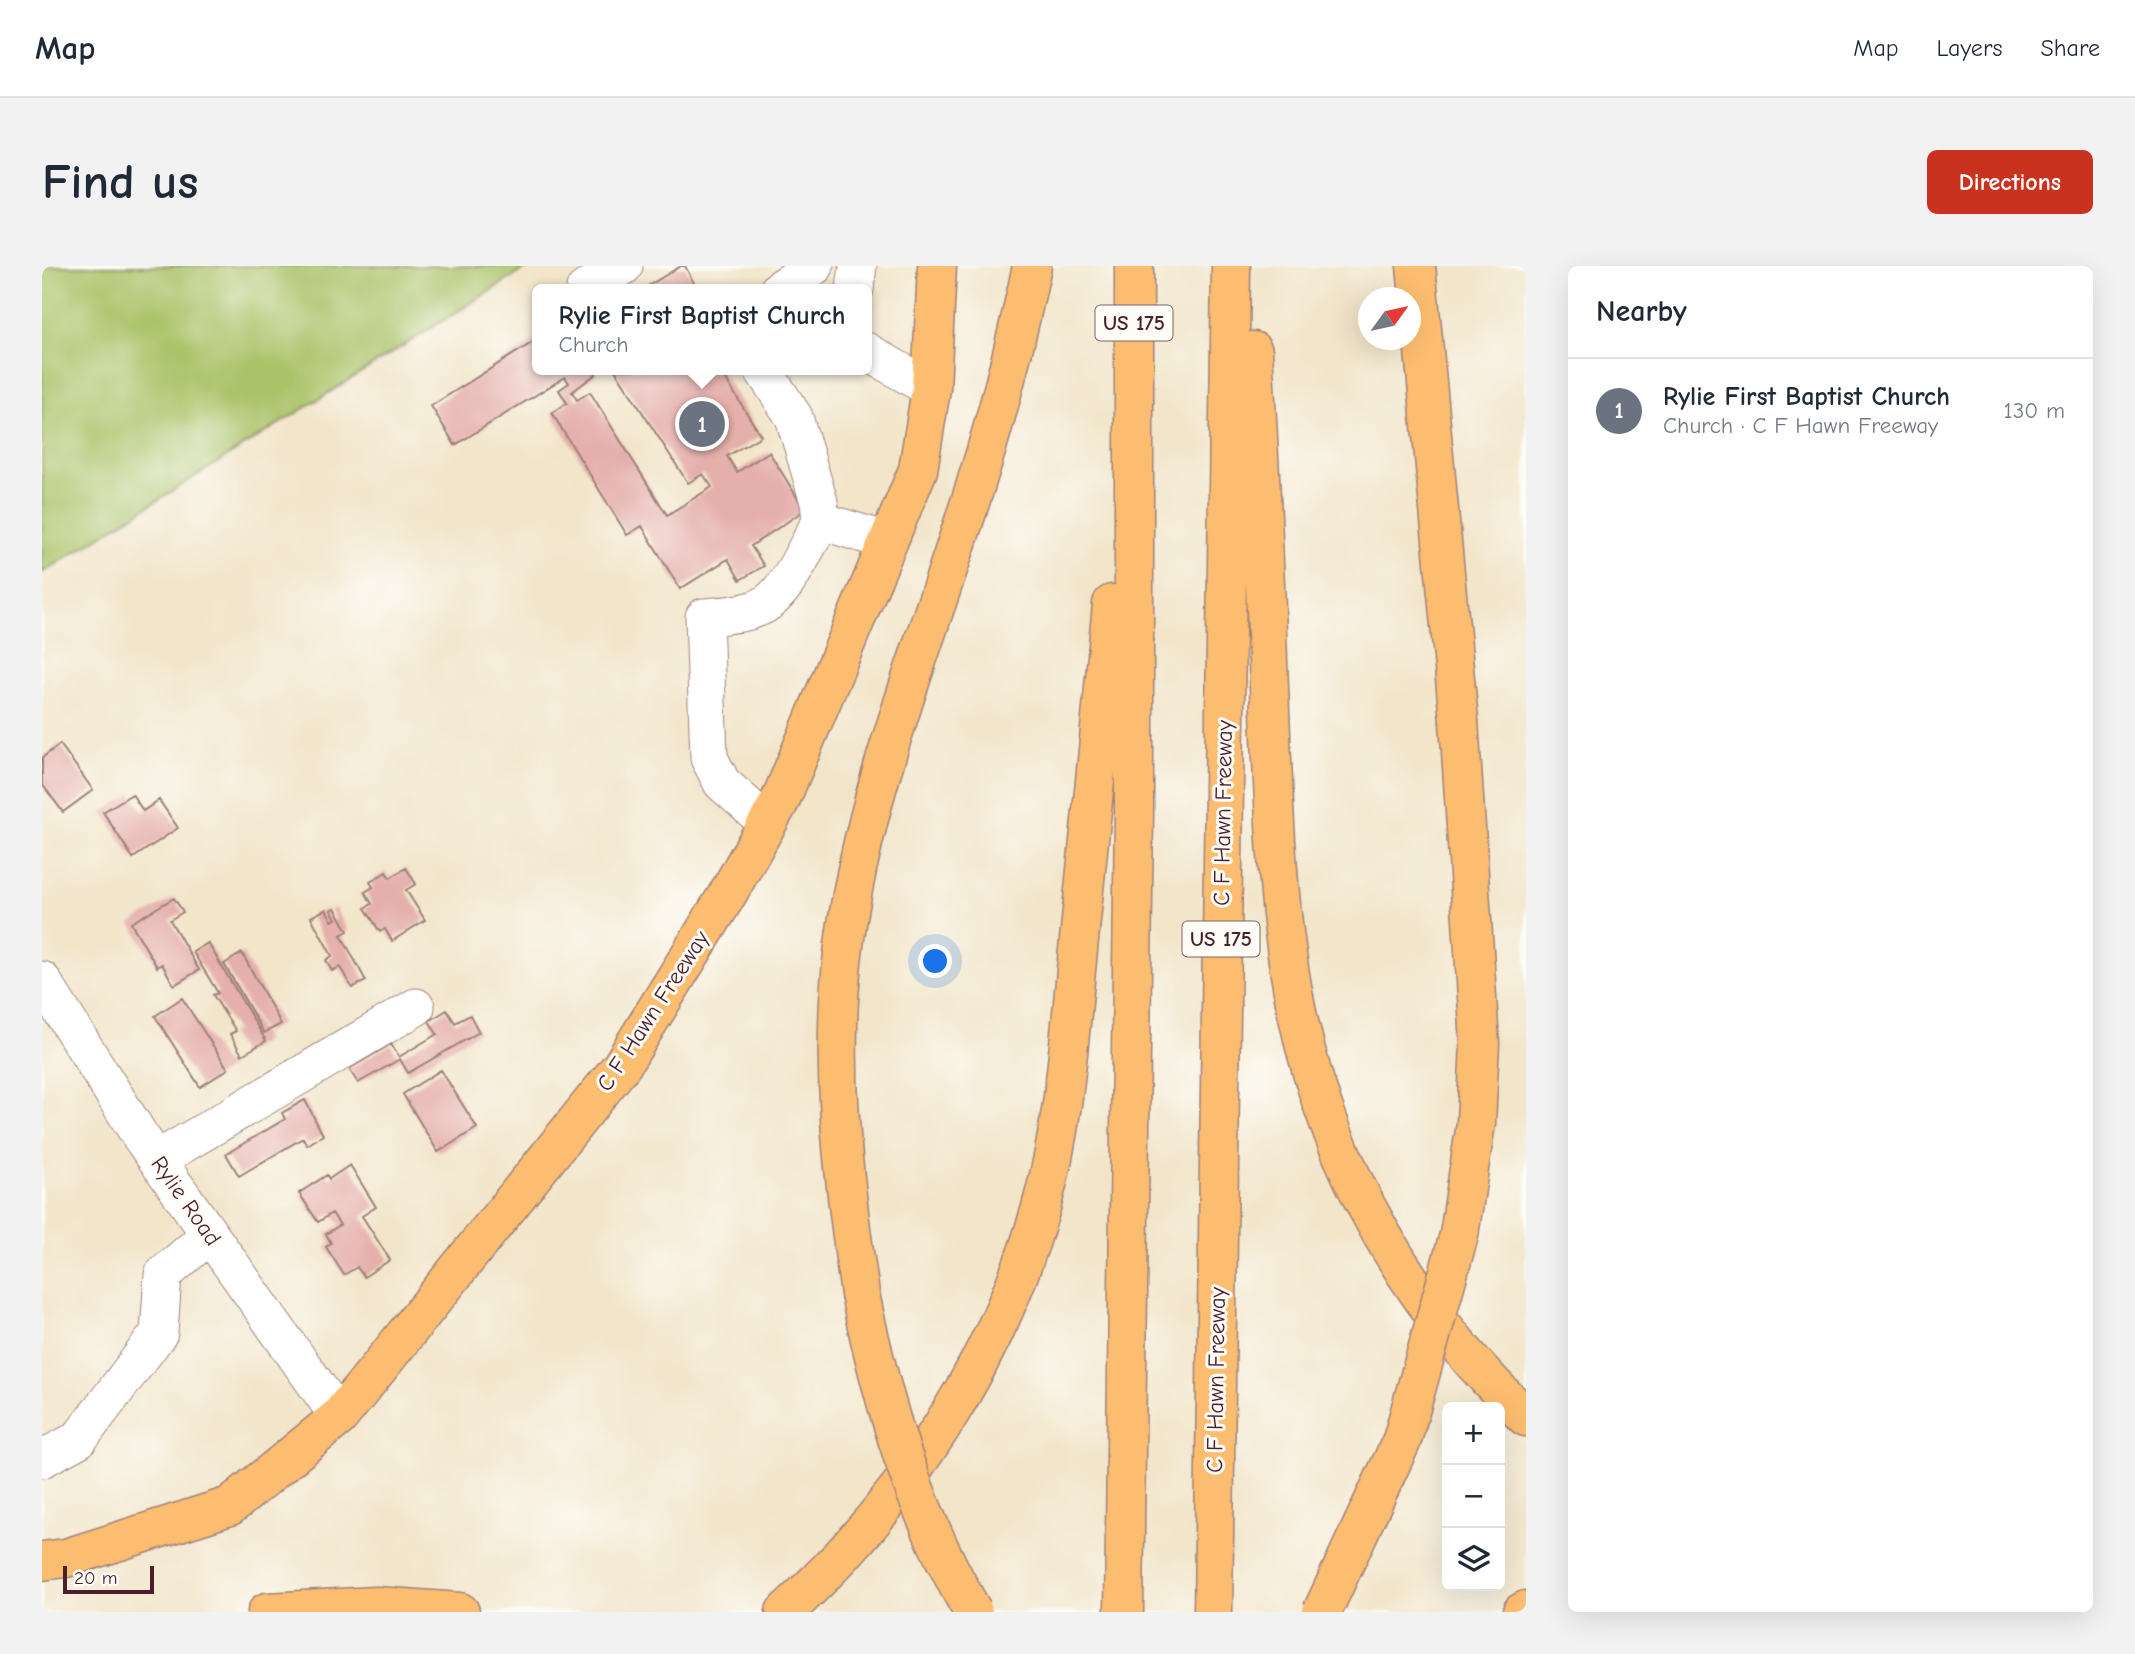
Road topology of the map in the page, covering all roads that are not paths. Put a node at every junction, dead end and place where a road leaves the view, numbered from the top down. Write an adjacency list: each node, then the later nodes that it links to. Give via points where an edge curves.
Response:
1 (624, 266): 10 (street)
2 (815, 266): 11 (street)
3 (858, 266): 12 (street)
4 (937, 266): 16 (main road, C F Hawn Freeway)
5 (1032, 266): 31 (main road, bridge, via 1013,358 867,828 844,945 836,1058 843,1177 878,1380 903,1462)
6 (1134, 266): 15 (main road, US 175)
7 (1231, 266): 33 (main road, C F Hawn Freeway / US 175)
8 (1248, 266): 25 (main road, via 1273,790 1283,915 1298,1017 1329,1124 1369,1214 1422,1300 1490,1384)
9 (1416, 266): 34 (main road, bridge, via 1459,721 1480,1043 1476,1123 1459,1235 1402,1440)
10 (593, 284)
11 (787, 284)
12 (856, 284)
13 (872, 355): 16 (street)
14 (779, 375): 17 (street)
15 (1133, 380): 30 (main road, via 1062,1104 1042,1204 1003,1313 958,1404 893,1497 832,1569); 32 (main road, US 175, via 1134,811)
16 (931, 389): 18 (main road, C F Hawn Freeway, via 918,470)
17 (821, 521): 18 (street); 19 (street, via 773,600 740,613 704,617 709,758 722,783)
18 (887, 541): 19 (main road, C F Hawn Freeway)
19 (767, 823): 24 (main road, C F Hawn Freeway, via 622,1065)
20 (42, 980): 22 (street, Rylie Road)
21 (416, 1007): 22 (street)
22 (158, 1159): 23 (street, Rylie Road)
23 (209, 1235): 24 (street, Rylie Road); 26 (street, via 163,1275 159,1334 79,1438)
24 (339, 1417): 27 (main road, C F Hawn Freeway, via 230,1506 66,1558)
25 (1526, 1417)
26 (42, 1460)
27 (42, 1561)
28 (267, 1612): 29 (main road, via 376,1606)
29 (460, 1612)
30 (785, 1612)
31 (973, 1612)
32 (1124, 1612)
33 (1213, 1612)
34 (1322, 1612)

